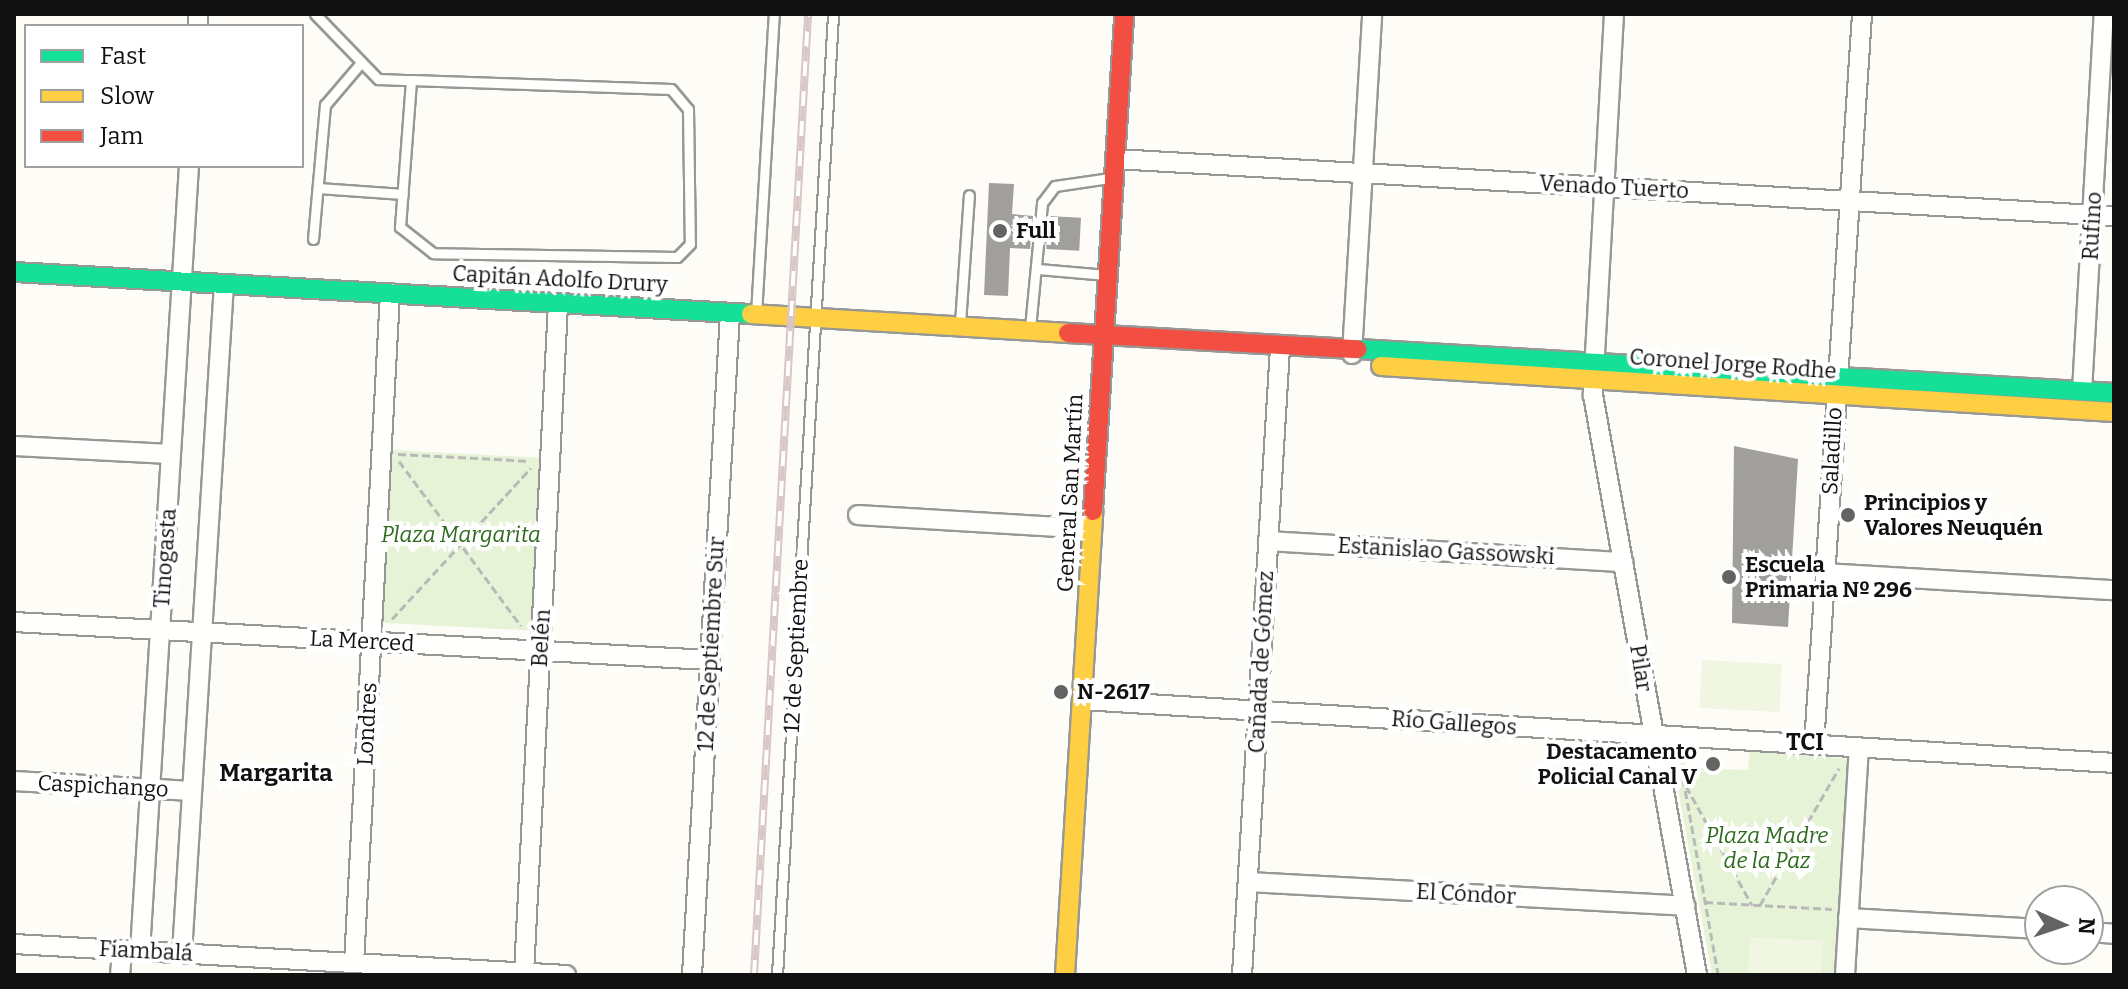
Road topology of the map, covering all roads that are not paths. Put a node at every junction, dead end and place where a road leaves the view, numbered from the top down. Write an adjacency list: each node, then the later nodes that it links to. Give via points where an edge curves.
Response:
1 (315, 14): 9 (lane)
2 (774, 14): 30 (lane)
3 (833, 14): 31 (lane, 12 de Septiembre)
4 (1124, 14): 12 (main road, General San Martín)
5 (1372, 14): 13 (street)
6 (1614, 14): 14 (street, Pilar)
7 (1862, 14): 18 (street, Saladillo)
8 (2104, 14): 19 (street, Rufino)
9 (359, 65): 10 (lane, via 378,79); 15 (lane, via 325,105)
10 (411, 80): 16 (lane); 16 (lane, via 671,89 688,109 690,244 677,257 433,253 400,227)
11 (189, 168): 25 (street, Tinogasta)
12 (1114, 168): 13 (street, Venado Tuerto); 22 (lane, via 1055,186 1042,203); 24 (main road, General San Martín)
13 (1363, 173): 14 (street, Venado Tuerto); 36 (street)
14 (1604, 187): 18 (street, Venado Tuerto); 37 (street, Pilar)
15 (318, 188): 16 (lane); 21 (lane)
16 (403, 194)
17 (969, 195): 32 (lane)
18 (1851, 201): 19 (street, Venado Tuerto); 38 (street, Saladillo)
19 (2092, 214): 20 (street, Venado Tuerto); 39 (street, Rufino)
20 (2114, 216)
21 (313, 239)
22 (1037, 269): 24 (lane); 33 (lane)
23 (14, 272): 25 (main road, Capitán Adolfo Drury)
24 (1108, 275): 34 (main road, General San Martín)
25 (183, 281): 26 (main road, Capitán Adolfo Drury); 44 (street, Tinogasta)
26 (224, 284): 27 (main road, Capitán Adolfo Drury); 53 (street, Tinogasta)
27 (390, 293): 28 (main road, Capitán Adolfo Drury); 54 (street, Londres)
28 (558, 303): 29 (main road, Capitán Adolfo Drury); 55 (street, Belén)
29 (730, 313): 30 (main road, Capitán Adolfo Drury); 56 (street, 12 de Septiembre Sur)
30 (756, 314): 31 (main road, Capitán Adolfo Drury)
31 (815, 318): 32 (main road, Capitán Adolfo Drury); 79 (lane, 12 de Septiembre)
32 (960, 325): 33 (main road, Capitán Adolfo Drury)
33 (1030, 328): 34 (main road, Capitán Adolfo Drury)
34 (1104, 335): 35 (main road, Coronel Jorge Rodhe); 46 (main road, General San Martín)
35 (1280, 348): 36 (main road, Coronel Jorge Rodhe); 47 (street, Cañada de Gómez)
36 (1352, 354): 37 (main road, Coronel Jorge Rodhe, via 1372,347)
37 (1593, 370): 38 (main road, Coronel Jorge Rodhe); 41 (main road, Coronel Jorge Rodhe); 48 (street, Pilar)
38 (1841, 376): 39 (main road, Coronel Jorge Rodhe); 41 (street, Saladillo)
39 (2082, 391): 40 (main road, Coronel Jorge Rodhe)
40 (2114, 393)
41 (1835, 395): 42 (main road, Coronel Jorge Rodhe); 49 (street, Saladillo)
42 (2114, 412)
43 (14, 446): 44 (street)
44 (171, 454): 52 (street, Tinogasta)
45 (858, 515): 46 (street)
46 (1092, 529): 57 (main road, General San Martín)
47 (1268, 541): 48 (street, Estanislao Gassowski); 58 (street, Cañada de Gómez)
48 (1623, 562): 59 (street, Pilar)
49 (1824, 573): 50 (street); 60 (street, Saladillo)
50 (2114, 590)
51 (14, 622): 52 (street, La Merced)
52 (160, 630): 53 (street, La Merced); 64 (street, Tinogasta)
53 (202, 632): 54 (street, La Merced); 65 (street, Tinogasta)
54 (371, 641): 55 (street, La Merced); 73 (street, Londres)
55 (540, 650): 56 (street, La Merced); 75 (street, Belén)
56 (710, 660): 78 (street, 12 de Septiembre Sur)
57 (1082, 700): 58 (street, Río Gallegos); 80 (main road, General San Martín)
58 (1258, 711): 59 (street, Río Gallegos); 66 (street, Cañada de Gómez)
59 (1652, 735): 60 (street, Río Gallegos); 67 (street, Pilar)
60 (1814, 745): 61 (street, Río Gallegos)
61 (1859, 747): 62 (street, Río Gallegos); 68 (street)
62 (2114, 763)
63 (14, 781): 64 (street, Caspichango)
64 (150, 789): 65 (street, Caspichango); 71 (street, Tinogasta)
65 (192, 791): 72 (street, Tinogasta)
66 (1248, 882): 67 (street, El Cóndor); 81 (street, Cañada de Gómez)
67 (1685, 906): 82 (street, Pilar)
68 (1839, 916): 69 (street); 83 (street)
69 (2024, 928)
70 (14, 944): 71 (street, Fiambalá)
71 (131, 950): 72 (street, Fiambalá); 76 (street, Tinogasta)
72 (182, 953): 73 (street, Fiambalá)
73 (354, 963): 74 (street, Fiambalá)
74 (398, 970): 75 (street, Fiambalá)
75 (524, 973): 77 (street, Fiambalá)
76 (120, 975)
77 (566, 975)
78 (692, 975)
79 (777, 975)
80 (1065, 975)
81 (1242, 975)
82 (1697, 975)
83 (1845, 975)

